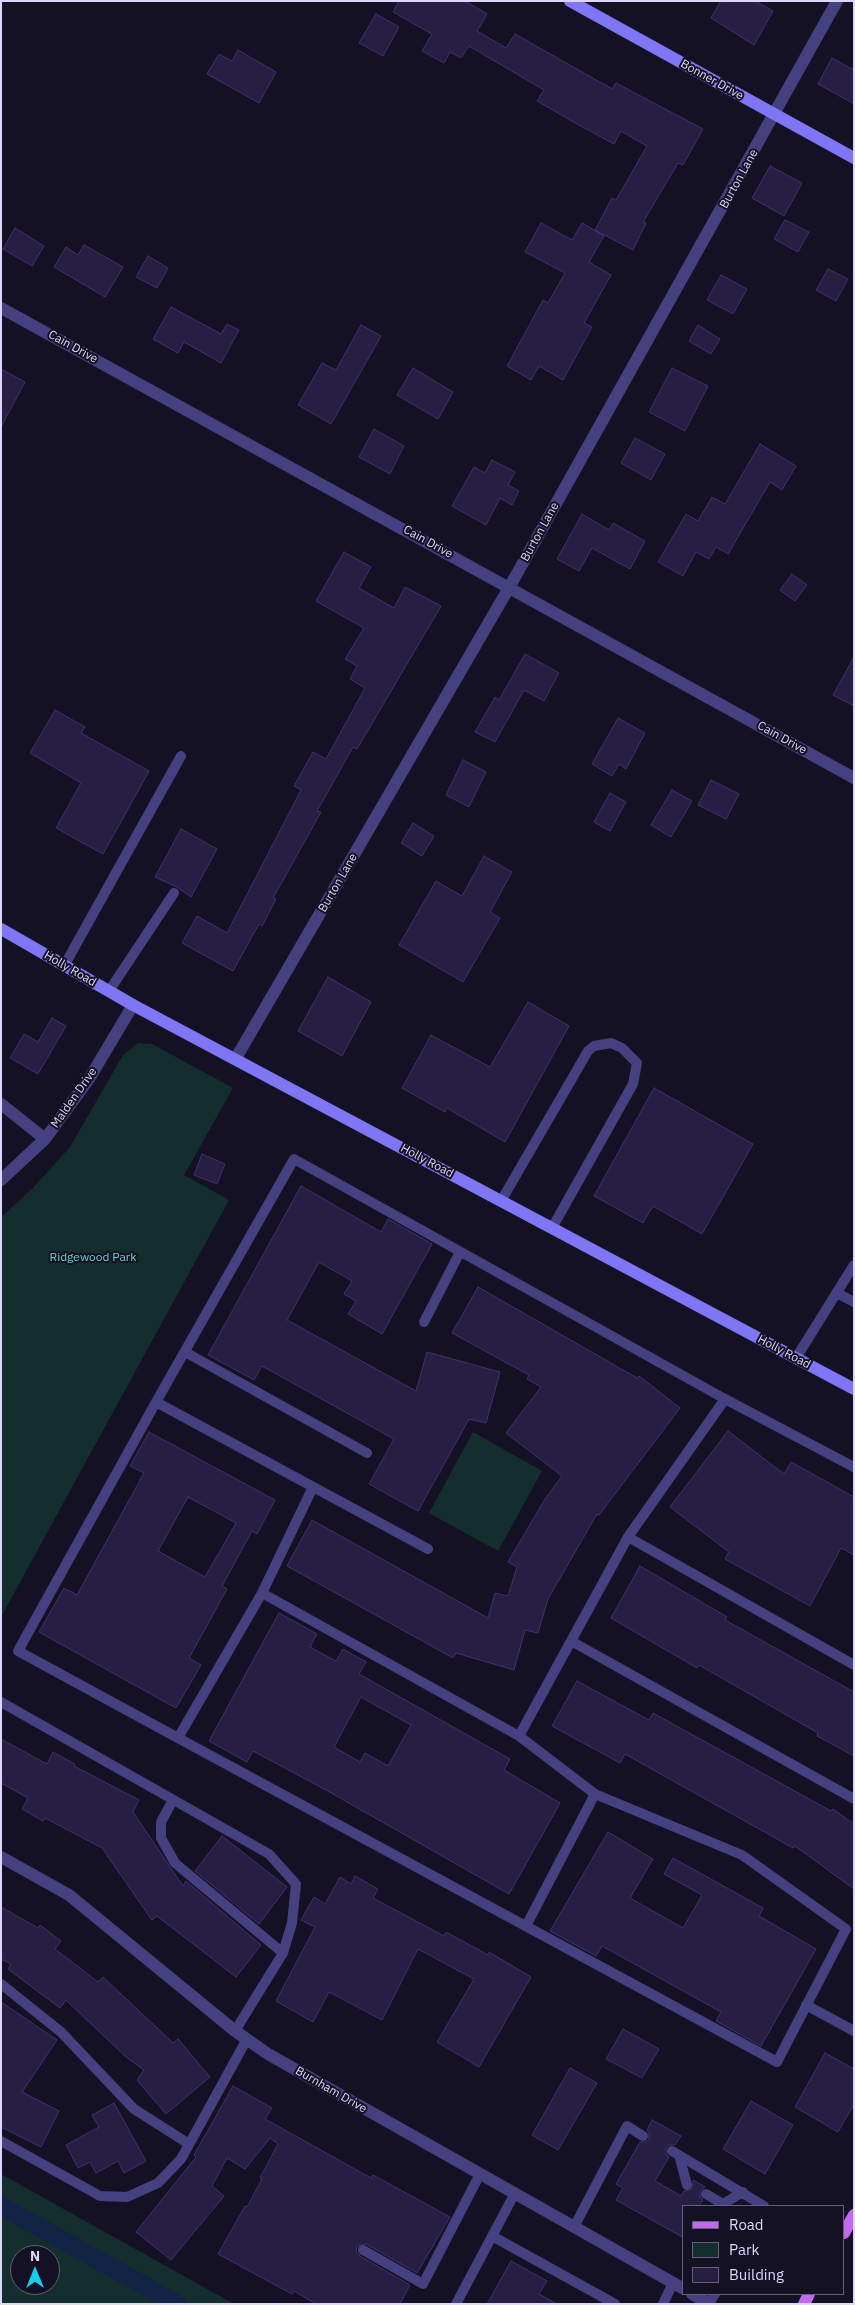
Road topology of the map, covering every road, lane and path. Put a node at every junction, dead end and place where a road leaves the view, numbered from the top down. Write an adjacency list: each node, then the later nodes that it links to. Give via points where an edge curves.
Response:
1 (570, 1): 3 (main road, Bonner Drive)
2 (837, 1): 3 (street, Burton Lane)
3 (775, 115): 4 (main road, Bonner Drive); 6 (street, Burton Lane)
4 (854, 158)
5 (1, 308): 6 (street, Cain Drive)
6 (510, 586): 8 (street, Cain Drive); 14 (street, Burton Lane)
7 (181, 756): 11 (lane)
8 (854, 778)
9 (174, 893): 12 (lane)
10 (1, 929): 11 (main road, Holly Road)
11 (64, 966): 12 (main road, Holly Road)
12 (109, 992): 13 (main road, Holly Road)
13 (134, 1006): 14 (main road, Holly Road); 16 (street, Malden Drive, via 89,1079)
14 (236, 1058): 18 (main road, Holly Road)
15 (1, 1104): 16 (street)
16 (45, 1139): 17 (street, Malden Drive)
17 (1, 1180)
18 (501, 1201): 19 (main road, Holly Road); 19 (lane, via 588,1051 594,1046 611,1043 622,1048 637,1063 633,1084)
19 (552, 1228): 26 (main road, Holly Road)
20 (460, 1252): 24 (lane); 25 (lane, via 294,1159); 28 (lane)
21 (854, 1264): 22 (lane)
22 (837, 1293): 23 (lane); 26 (lane)
23 (854, 1302)
24 (424, 1322)
25 (185, 1352): 29 (lane); 30 (lane)
26 (796, 1358): 27 (main road, Holly Road)
27 (854, 1390)
28 (726, 1399): 31 (lane); 33 (lane)
29 (156, 1402): 32 (lane); 40 (lane, via 18,1651)
30 (366, 1452)
31 (854, 1468)
32 (314, 1487): 34 (lane); 35 (lane)
33 (628, 1537): 36 (lane); 37 (lane)
34 (428, 1549)
35 (262, 1593): 39 (lane); 40 (lane)
36 (571, 1641): 39 (lane); 42 (lane)
37 (854, 1665)
38 (1, 1702): 43 (lane)
39 (519, 1736): 41 (lane)
40 (178, 1738): 45 (lane)
41 (595, 1794): 45 (lane); 48 (lane, via 742,1855 846,1929)
42 (854, 1799)
43 (173, 1800): 46 (lane, via 160,1822 161,1838 175,1863); 46 (lane, via 269,1854 296,1884 292,1923)
44 (1, 1857): 49 (street, Burnham Drive, via 69,1895)
45 (526, 1926): 48 (lane, via 777,2062)
46 (283, 1953): 49 (lane)
47 (1, 1984): 54 (lane, via 62,2032 134,2109)
48 (806, 2005): 50 (lane)
49 (235, 2031): 51 (street, Burnham Drive)
50 (854, 2031)
51 (247, 2039): 54 (lane); 55 (street, Burnham Drive)
52 (643, 2136): 62 (lane, via 627,2126)
53 (1, 2142): 54 (lane, via 100,2196 128,2197 158,2183 181,2159)
54 (189, 2144)
55 (480, 2174): 58 (street, Burnham Drive); 65 (lane, via 423,2284)
56 (687, 2185): 57 (lane, via 676,2153)
57 (743, 2192): 59 (lane, via 723,2204); 60 (lane)
58 (515, 2193): 62 (street, Burnham Drive); 64 (lane)
59 (706, 2194)
60 (762, 2205)
61 (854, 2214): 63 (main road)
62 (574, 2227): 66 (street, Burnham Drive)
63 (845, 2230)
64 (492, 2236): 69 (lane); 70 (lane)
65 (363, 2250)
66 (678, 2286): 71 (lane)
67 (694, 2295): 68 (street)
68 (709, 2303)
69 (456, 2304)
70 (615, 2304)
71 (664, 2304)

